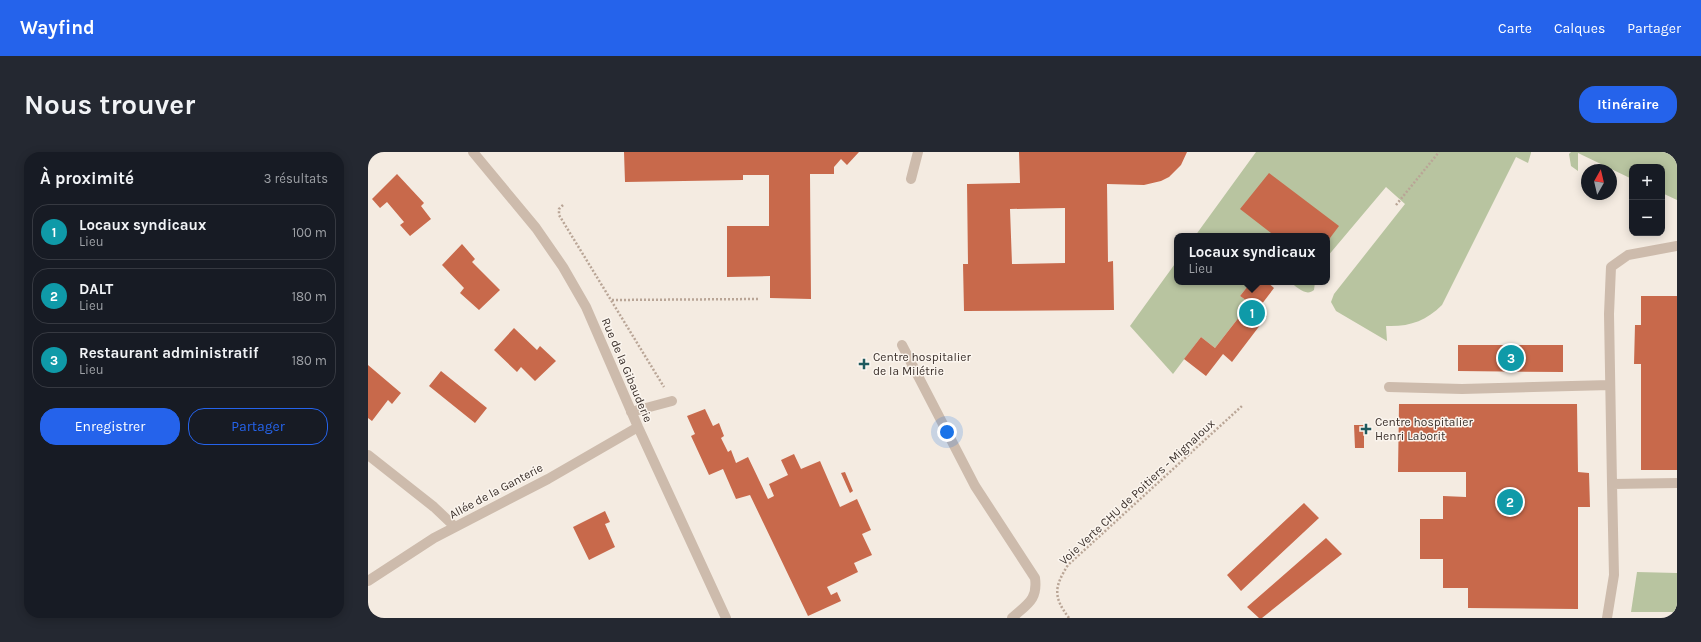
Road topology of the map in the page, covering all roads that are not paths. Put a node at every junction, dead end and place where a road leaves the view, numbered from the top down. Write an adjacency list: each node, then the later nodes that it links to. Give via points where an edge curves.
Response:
1 (473, 152): 9 (street, Rue de la Gibauderie, via 536,228 563,267 586,306)
2 (918, 152): 3 (street)
3 (911, 179)
4 (1677, 246): 6 (street, via 1628,255 1611,267)
5 (902, 345): 17 (street, via 975,486 1035,578 1037,590 1032,601)
6 (1610, 385): 7 (street, via 1462,389); 13 (street)
7 (1389, 387)
8 (672, 401): 9 (street)
9 (632, 412): 10 (street, Rue de la Gibauderie)
10 (638, 427): 14 (street, Allée de la Ganterie, via 548,479); 16 (street, Rue de la Gibauderie)
11 (368, 455): 14 (street, via 434,507)
12 (1677, 483): 13 (street)
13 (1612, 484): 18 (street, via 1614,575)
14 (455, 527): 15 (street, Allée de la Ganterie)
15 (368, 580)
16 (726, 618)
17 (1012, 618)
18 (1607, 618)

